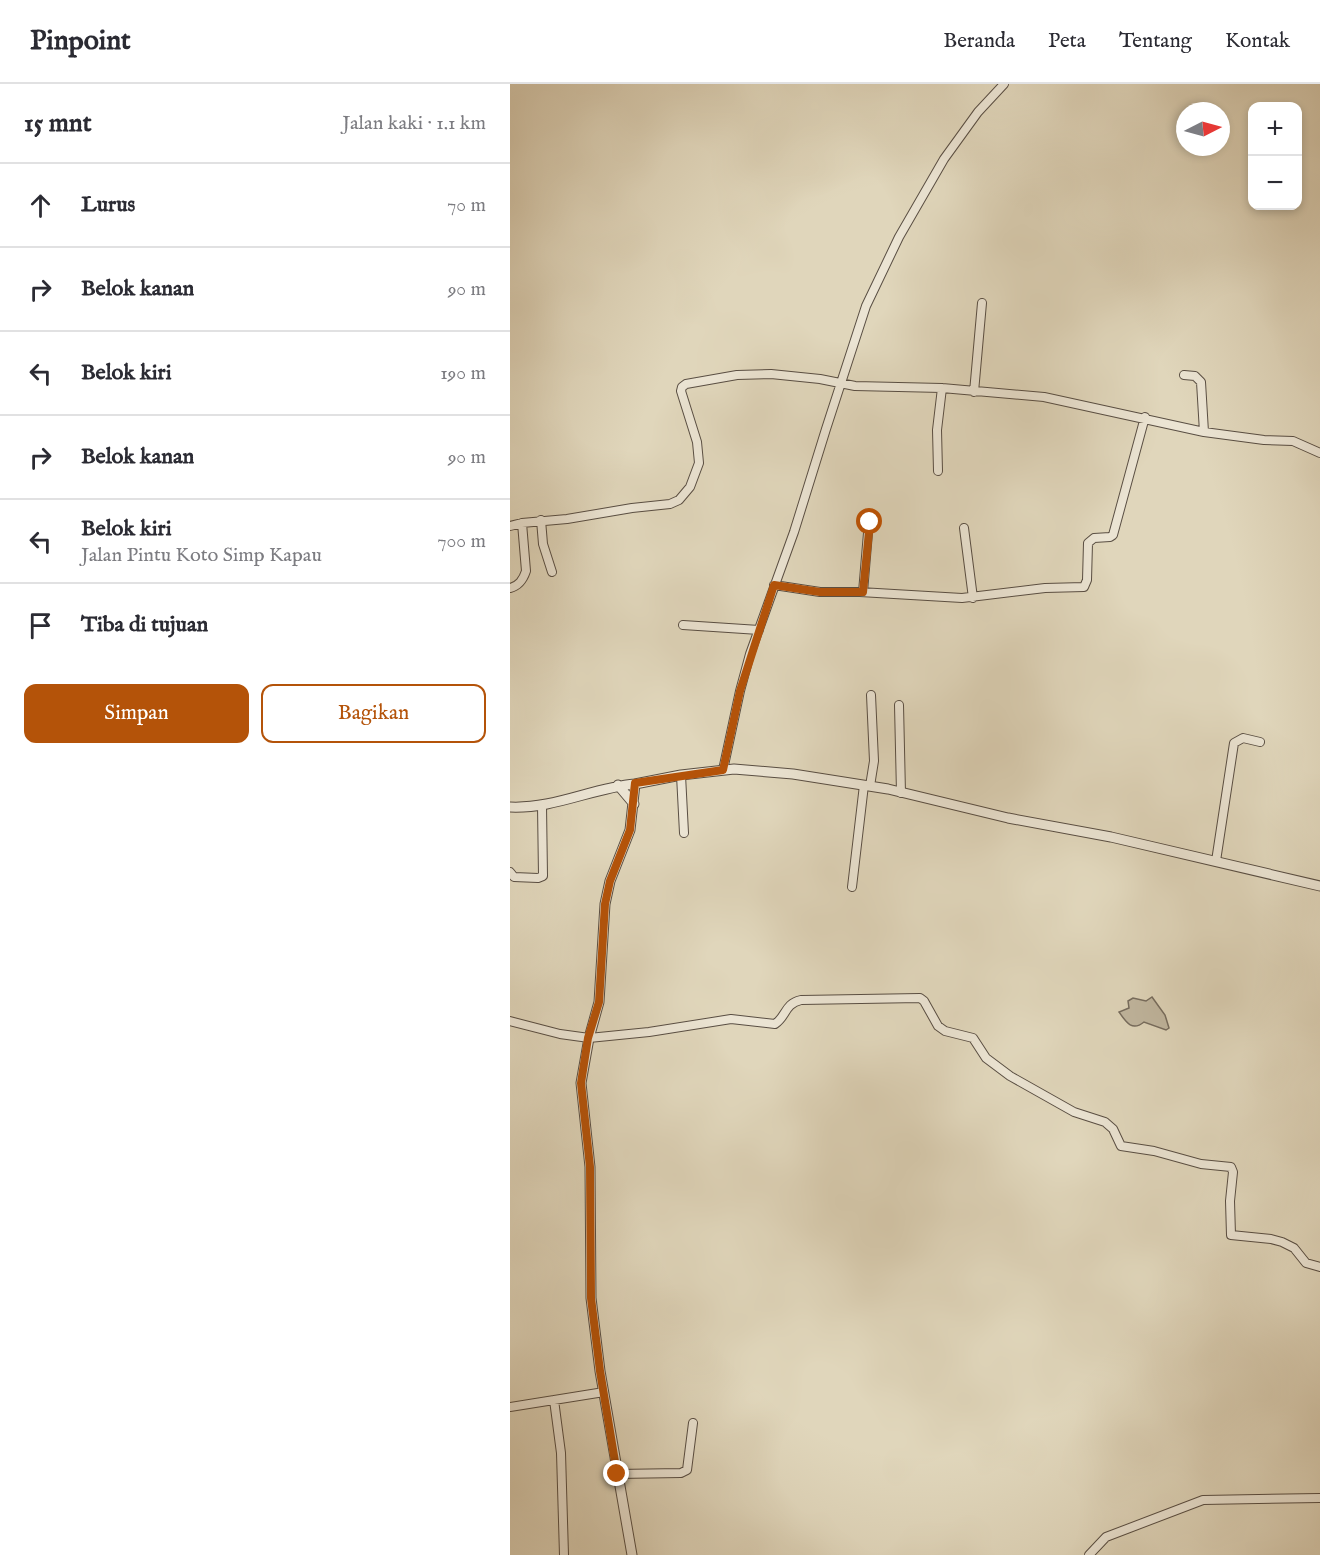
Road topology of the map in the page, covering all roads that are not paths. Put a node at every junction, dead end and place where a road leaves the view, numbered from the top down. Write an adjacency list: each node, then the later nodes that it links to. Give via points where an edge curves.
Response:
1 (1004, 84): 4 (street, via 971,121 915,206 866,306)
2 (982, 303): 6 (street)
3 (1184, 375): 8 (street, via 1195,376 1201,382)
4 (842, 383): 5 (street); 11 (street, via 760,374 686,384 681,392 697,442 699,463 690,487 679,500); 17 (street)
5 (942, 388): 6 (street); 10 (street)
6 (974, 392): 7 (street, via 1044,397)
7 (1145, 417): 8 (street); 20 (street, via 1113,535 1088,543 1084,587)
8 (1204, 432): 9 (street, via 1293,441)
9 (1320, 453)
10 (938, 471)
11 (541, 520): 13 (street); 16 (street, via 543,544)
12 (870, 522): 19 (street)
13 (522, 523): 14 (street); 18 (street, via 526,571 524,579)
14 (510, 526)
15 (964, 528): 20 (street)
16 (552, 572)
17 (774, 585): 19 (street, via 820,592); 22 (street)
18 (510, 588)
19 (863, 592): 20 (street)
20 (973, 598)
21 (683, 625): 22 (street)
22 (759, 630): 26 (street, via 740,691)
23 (871, 695): 30 (street, via 874,761)
24 (899, 705): 31 (street)
25 (1260, 742): 36 (street, via 1243,738 1234,743)
26 (723, 770): 27 (street); 30 (street, via 793,774)
27 (681, 775): 28 (street); 35 (street)
28 (635, 783): 29 (street); 32 (street)
29 (618, 785): 32 (street); 33 (street)
30 (867, 786): 31 (street); 39 (street)
31 (901, 793): 36 (street)
32 (634, 804): 41 (street, via 630,830 605,904 599,1002)
33 (542, 806): 34 (street); 37 (street, via 543,876 514,877)
34 (510, 807)
35 (684, 833)
36 (1216, 861): 38 (street)
37 (510, 872)
38 (1320, 886)
39 (852, 887)
40 (510, 1021): 41 (street)
41 (588, 1038): 42 (street, via 731,1019 774,1024 791,1003 801,1000 920,998 938,1026 973,1038 986,1058 1045,1098 1105,1122 1121,1146 1231,1167 1231,1235 1282,1242 1294,1248 1306,1263); 43 (street, via 581,1083 590,1167 591,1298)
42 (1320, 1267)
43 (603, 1392): 44 (street); 47 (street)
44 (554, 1400): 45 (street); 49 (street, via 561,1453)
45 (510, 1407)
46 (693, 1423): 47 (street, via 687,1470)
47 (617, 1474): 50 (street)
48 (1320, 1498): 51 (street, via 1203,1500 1106,1537)
49 (564, 1555)
50 (632, 1555)
51 (1089, 1555)

